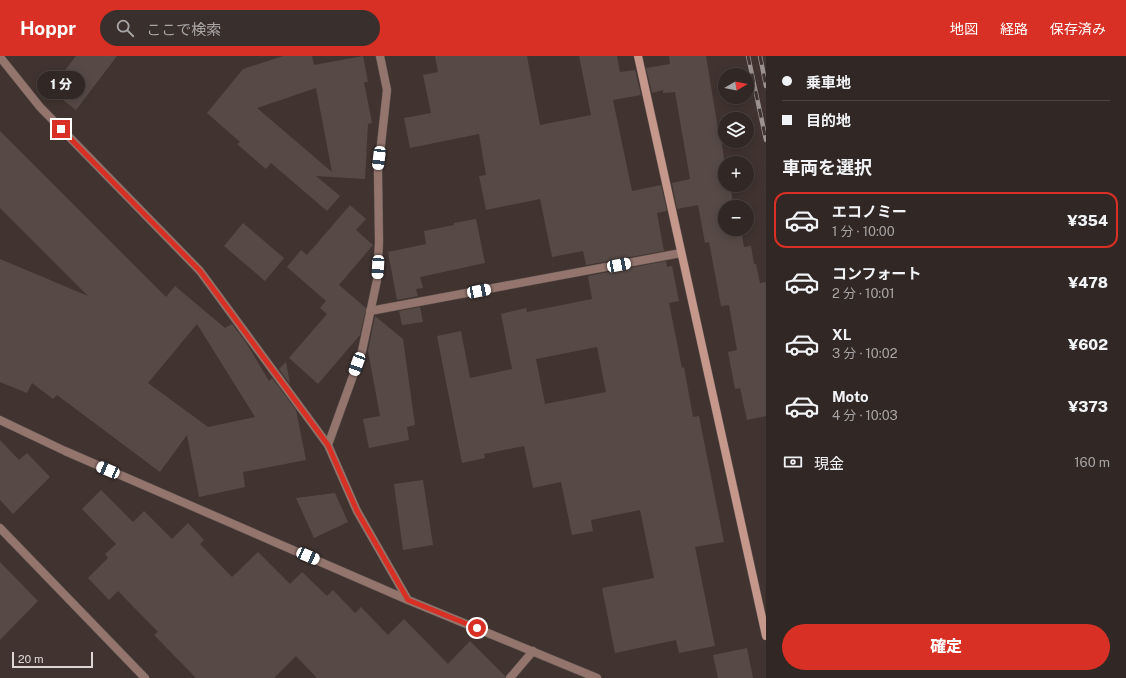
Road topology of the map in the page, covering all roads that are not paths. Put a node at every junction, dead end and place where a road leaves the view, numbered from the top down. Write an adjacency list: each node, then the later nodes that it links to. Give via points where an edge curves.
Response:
1 (380, 56): 5 (street, via 387,90 378,172 377,280)
2 (638, 56): 4 (street)
3 (0, 57): 7 (street, via 40,107 200,271)
4 (681, 253): 5 (street); 10 (street)
5 (370, 311): 7 (street, via 362,351)
6 (0, 420): 9 (street, via 72,454)
7 (328, 445): 9 (street, via 357,511)
8 (0, 528): 12 (street)
9 (408, 600): 11 (street)
10 (766, 636)
11 (533, 651): 13 (street); 14 (street)
12 (145, 678)
13 (510, 678)
14 (597, 678)

